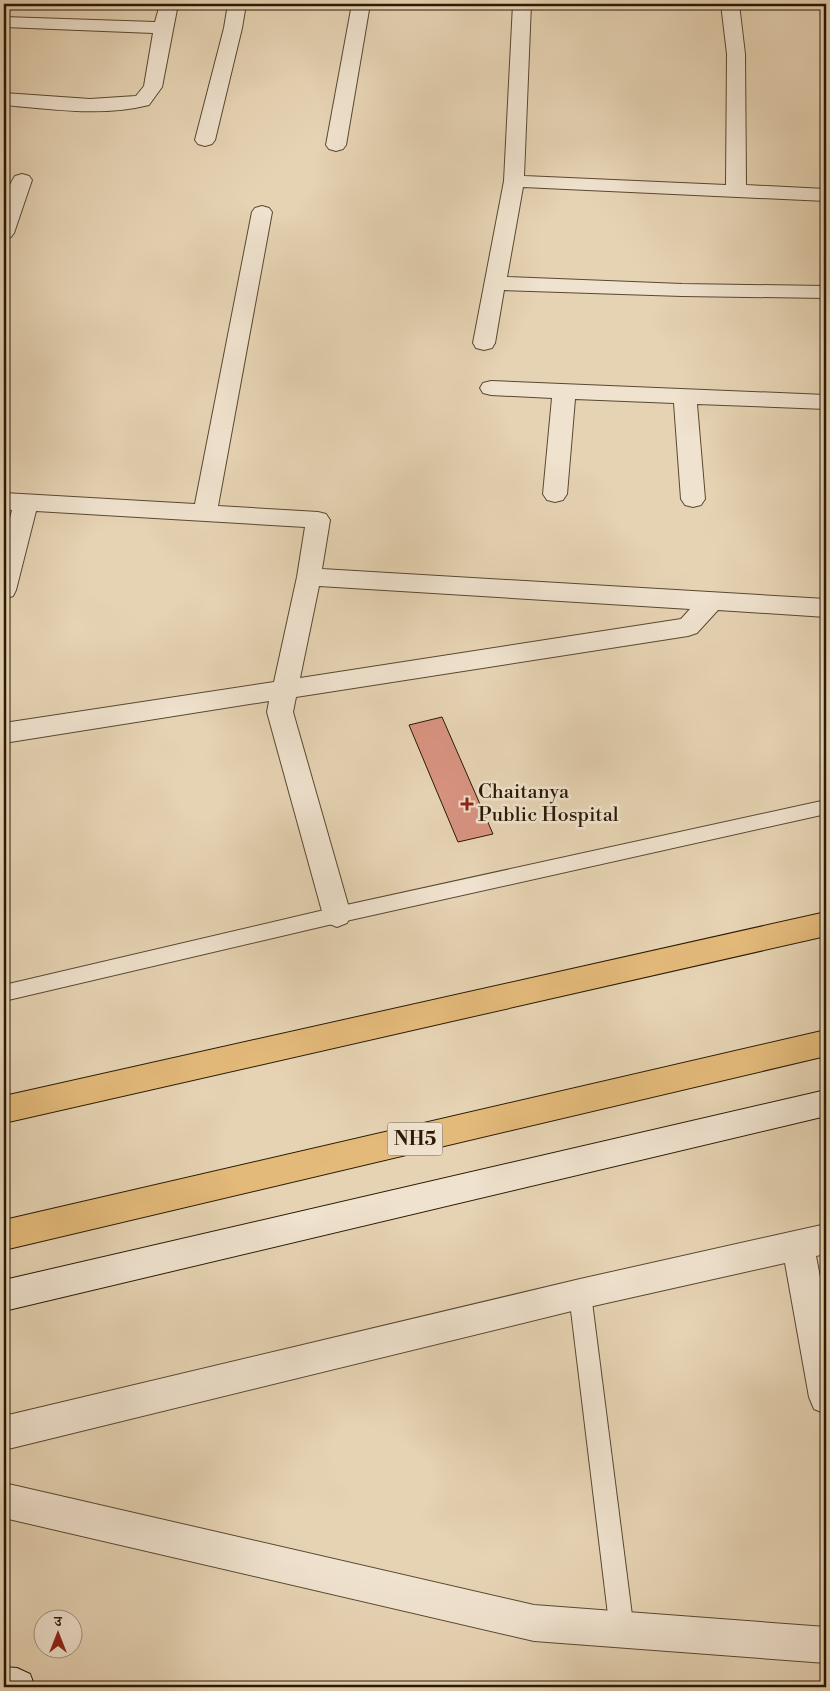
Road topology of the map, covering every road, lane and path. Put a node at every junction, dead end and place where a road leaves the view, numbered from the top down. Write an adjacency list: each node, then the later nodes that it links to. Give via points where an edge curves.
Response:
1 (169, 4): 7 (street)
2 (237, 4): 9 (street)
3 (361, 4): 10 (street)
4 (522, 4): 12 (street)
5 (730, 4): 13 (street, via 736,54)
6 (4, 22): 7 (street)
7 (163, 28): 8 (street, via 153,87 142,101 80,104)
8 (4, 99)
9 (204, 140)
10 (336, 145)
11 (22, 180): 16 (street)
12 (514, 182): 13 (street); 17 (street)
13 (736, 191): 14 (street)
14 (826, 195)
15 (262, 212): 27 (street)
16 (4, 233)
17 (495, 283): 18 (street); 19 (street)
18 (826, 292)
19 (484, 343)
20 (492, 388): 21 (street)
21 (564, 392): 22 (street); 24 (street)
22 (685, 397): 23 (street); 25 (street)
23 (826, 402)
24 (555, 494)
25 (693, 499)
26 (15, 501): 27 (street); 29 (street)
27 (205, 513): 28 (street, via 318,520)
28 (309, 577): 30 (street); 32 (street)
29 (4, 590)
30 (712, 601): 31 (street); 32 (street, via 688,627)
31 (826, 608)
32 (286, 689): 33 (street); 35 (street, via 280,712)
33 (4, 733)
34 (826, 806): 35 (lane)
35 (337, 916): 37 (lane)
36 (826, 924): 40 (highway)
37 (4, 993)
38 (826, 1043): 41 (highway, NH5)
39 (826, 1103): 44 (street)
40 (4, 1110)
41 (4, 1235)
42 (812, 1242): 43 (street); 45 (street)
43 (580, 1294): 46 (street); 48 (lane)
44 (4, 1296)
45 (826, 1397)
46 (4, 1433)
47 (4, 1500): 48 (street, via 534,1623)
48 (622, 1631): 49 (street)
49 (826, 1645)
50 (4, 1685): 51 (street)
51 (17, 1687)

